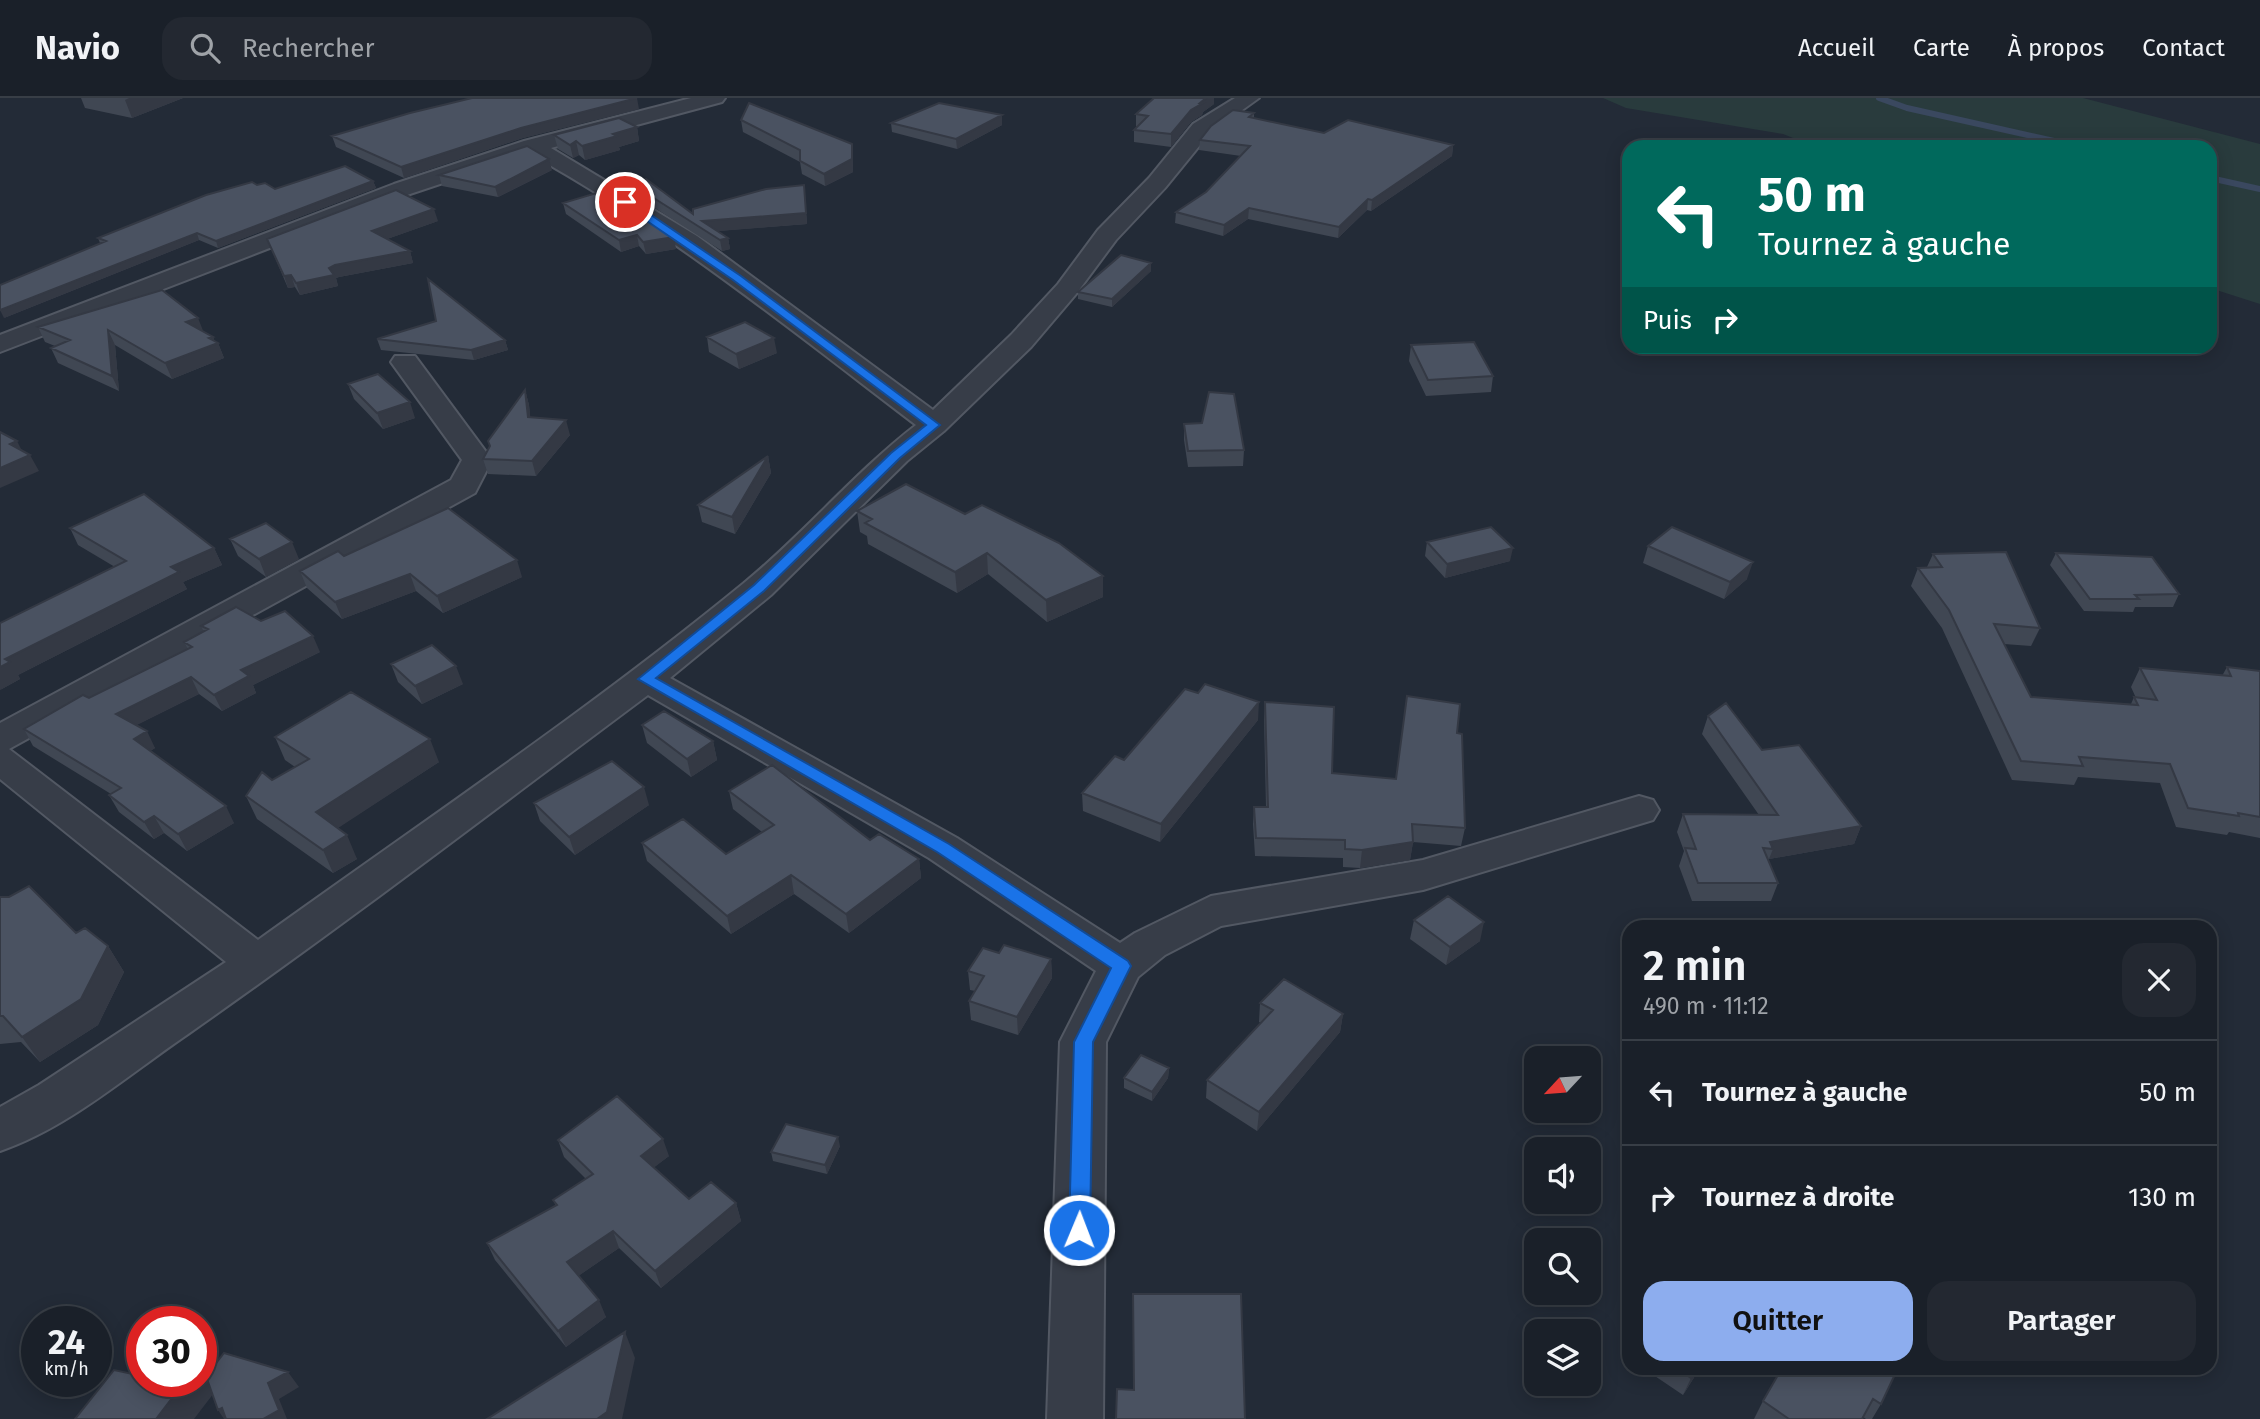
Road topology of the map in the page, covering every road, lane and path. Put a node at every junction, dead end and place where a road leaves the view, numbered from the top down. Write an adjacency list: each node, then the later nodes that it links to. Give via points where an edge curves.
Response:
1 (715, 98): 3 (street)
2 (1249, 98): 6 (street, via 1201,129 1021,341)
3 (532, 146): 4 (street, via 402,189); 6 (street, via 716,263)
4 (0, 344)
5 (405, 362): 8 (street, via 477,460 464,486)
6 (934, 425): 7 (street, via 896,455 759,588)
7 (646, 679): 11 (street); 12 (street, via 943,848)
8 (0, 739)
9 (0, 759): 11 (street)
10 (1639, 810): 12 (street, via 1423,875 1211,912 1150,944)
11 (257, 963): 13 (street, via 56,1099)
12 (1121, 966): 14 (street, via 1083,1042)
13 (0, 1130)
14 (1075, 1419)

